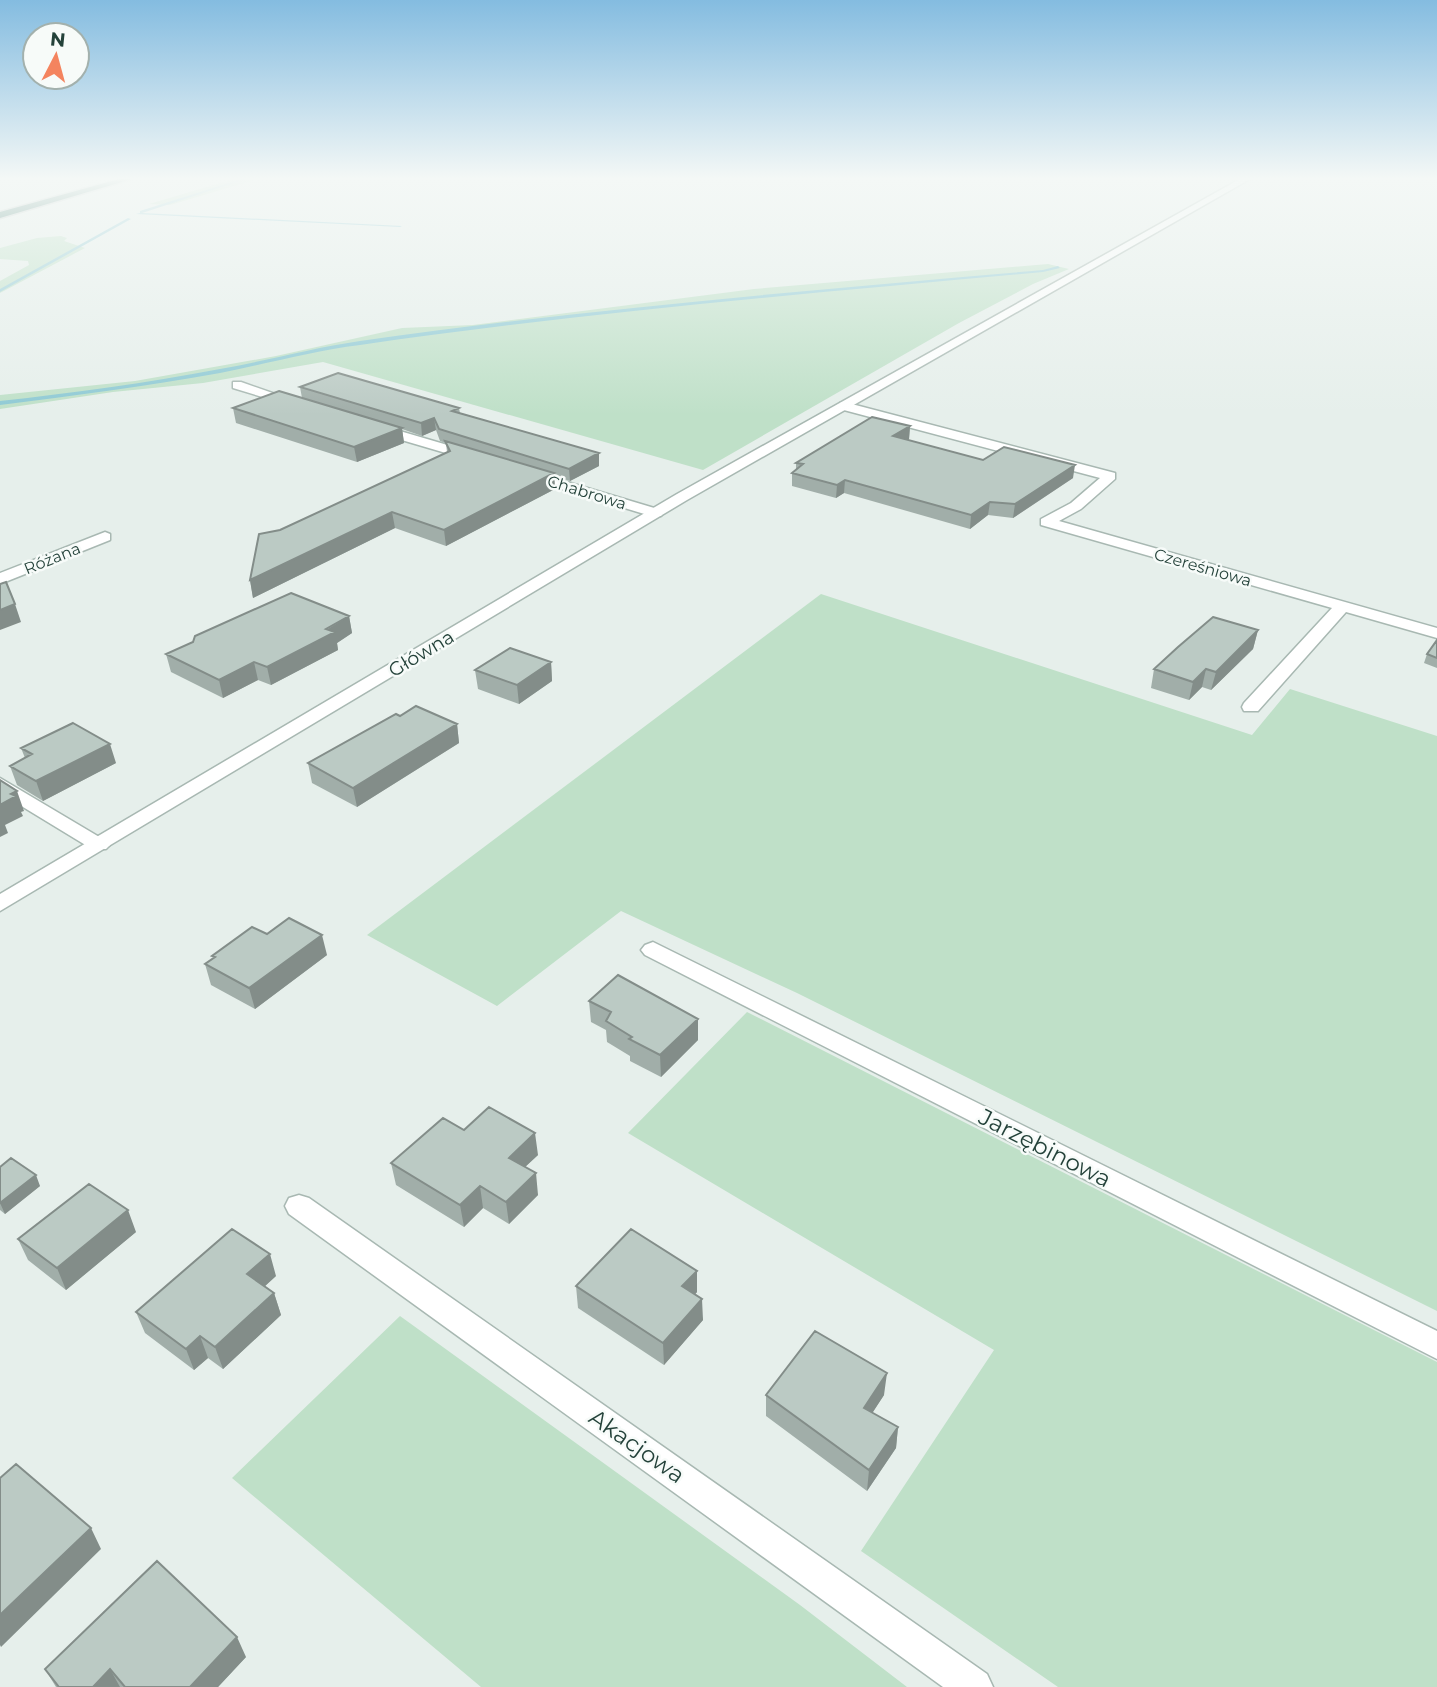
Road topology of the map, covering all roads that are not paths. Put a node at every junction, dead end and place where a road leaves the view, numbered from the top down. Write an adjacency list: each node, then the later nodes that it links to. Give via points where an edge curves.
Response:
1 (1107, 258): 4 (street, Główna)
2 (237, 386): 3 (street)
3 (303, 405)
4 (844, 406): 8 (street, Główna); 11 (street, Czereśniowa, via 1110,476 1076,506 1046,522)
5 (355, 421): 6 (street)
6 (486, 461)
7 (513, 469): 8 (street, Chabrowa)
8 (656, 513): 15 (street, Główna)
9 (105, 537): 10 (street, Różana)
10 (0, 579)
11 (1342, 607): 12 (street, Czereśniowa); 13 (street)
12 (1437, 633)
13 (1251, 707)
14 (0, 784): 15 (street)
15 (99, 845): 16 (street, Główna)
16 (0, 904)
17 (653, 950): 19 (street, Jarzębinowa)
18 (299, 1206): 20 (street, Akacjowa)
19 (1437, 1346)
20 (974, 1687)

